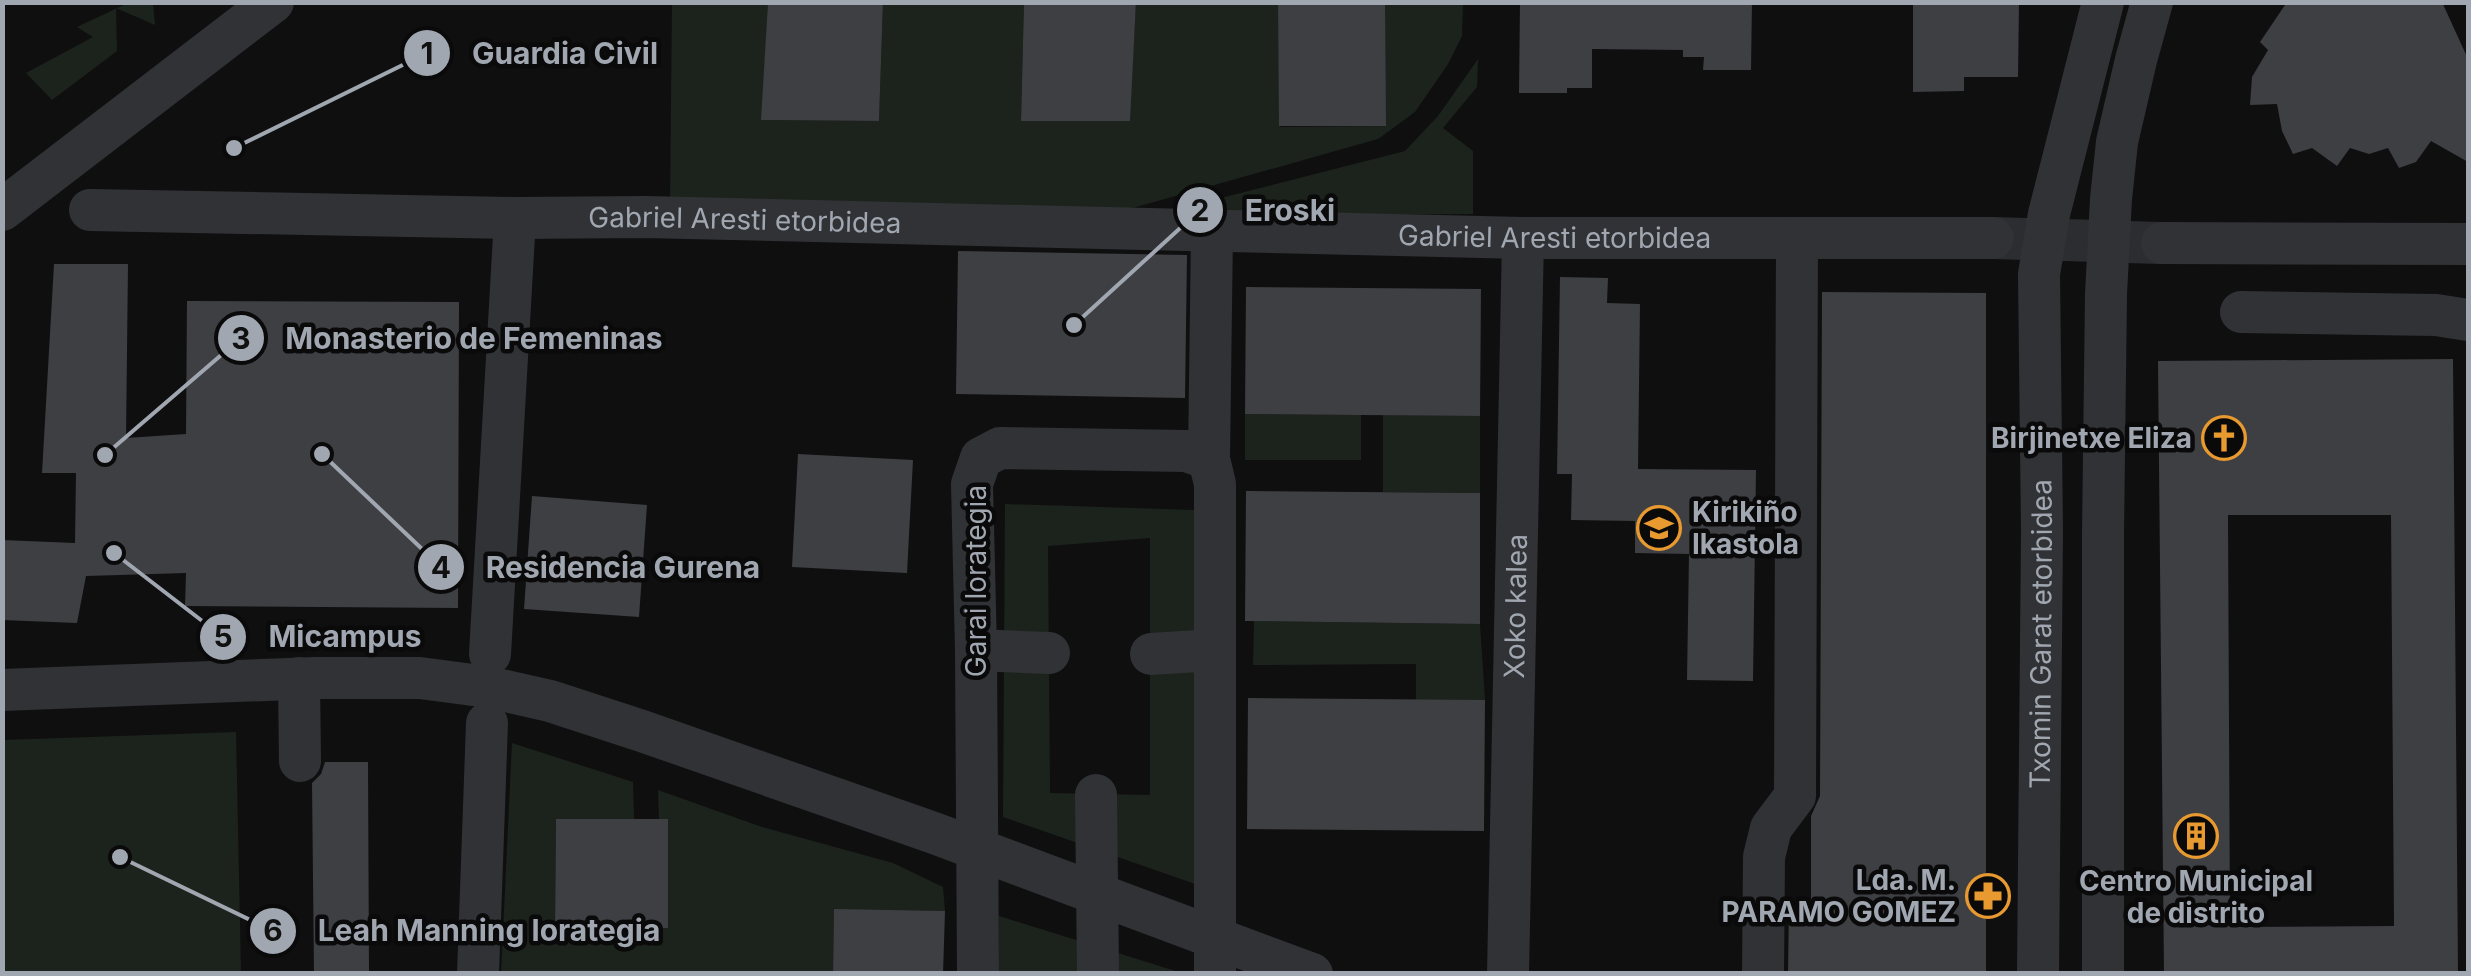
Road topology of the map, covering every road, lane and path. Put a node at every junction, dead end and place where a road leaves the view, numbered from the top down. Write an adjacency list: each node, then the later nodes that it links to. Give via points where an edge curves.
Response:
1 (272, 2): 4 (street)
2 (2102, 2): 35 (street, Txomin Garat etorbidea, via 2040,274)
3 (2152, 2): 36 (street, via 2118,142 2106,294)
4 (2, 210)
5 (90, 210): 6 (street, Gabriel Aresti etorbidea)
6 (516, 218): 7 (street, Gabriel Aresti etorbidea); 19 (street)
7 (1212, 231): 8 (street, Gabriel Aresti etorbidea); 15 (street)
8 (1523, 238): 9 (street, Gabriel Aresti etorbidea); 33 (street, Xoko kalea)
9 (1797, 238): 10 (street, Gabriel Aresti etorbidea); 34 (street, via 1795,796 1772,828 1764,857)
10 (1993, 238)
11 (2162, 242): 12 (street)
12 (2468, 244)
13 (2240, 312): 14 (street)
14 (2468, 320)
15 (1209, 458): 16 (street, Garai lorategia, via 1186,450 1000,448 980,458 972,484); 17 (street)
16 (976, 650): 18 (street); 26 (street, Garai lorategia)
17 (1214, 650): 20 (street); 28 (street)
18 (1049, 653)
19 (490, 654)
20 (1150, 654)
21 (299, 678): 22 (street); 24 (street); 26 (street, via 420,678 550,701)
22 (2, 690)
23 (487, 723): 29 (street)
24 (300, 761)
25 (1096, 794): 27 (street)
26 (978, 851): 27 (street); 30 (street, Garai lorategia)
27 (1096, 895): 28 (street); 31 (street)
28 (1215, 956): 32 (street)
29 (478, 974)
30 (978, 974)
31 (1098, 974)
32 (1312, 974)
33 (1508, 974)
34 (1763, 974)
35 (2038, 974)
36 (2103, 974)

